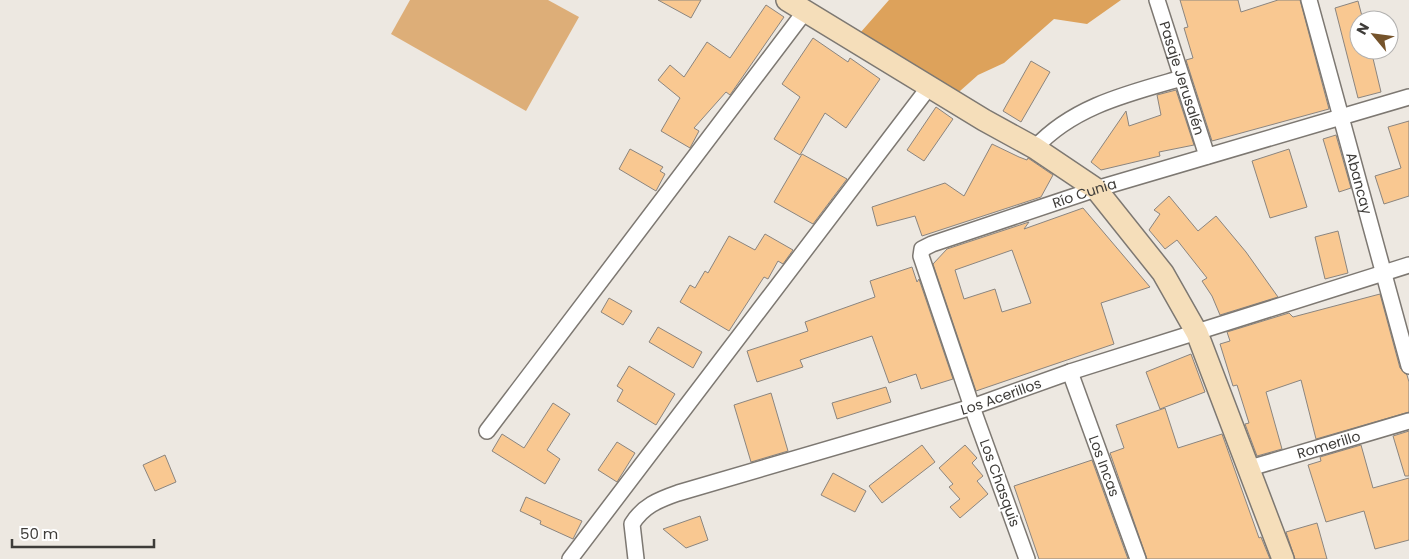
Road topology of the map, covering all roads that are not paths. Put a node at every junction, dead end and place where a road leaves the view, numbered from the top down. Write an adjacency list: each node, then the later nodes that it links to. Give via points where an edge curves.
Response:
1 (787, 0): 4 (street)
2 (1157, 0): 5 (street, Pasaje Jerusalén)
3 (1309, 0): 8 (street, Abancay)
4 (806, 10): 6 (street); 19 (street)
5 (1182, 78): 9 (street, via 1090,108 1045,137); 10 (street, Pasaje Jerusalén)
6 (929, 87): 9 (street); 21 (street)
7 (1409, 97): 8 (street, Río Cunia)
8 (1342, 117): 10 (street, Río Cunia); 13 (street, Abancay)
9 (1035, 148): 11 (street)
10 (1207, 156): 11 (street, Río Cunia)
11 (1096, 189): 14 (street, via 1163,274); 17 (street, Río Cunia, via 922,249 921,256)
12 (1409, 265): 13 (street, Los Acerillos)
13 (1384, 273): 14 (street, Los Acerillos); 15 (street, Abancay)
14 (1197, 333): 16 (street, Los Acerillos); 20 (street)
15 (1409, 366)
16 (1070, 372): 17 (street, Los Acerillos); 24 (street, Los Incas)
17 (972, 407): 22 (street, Los Acerillos, via 651,503 632,524); 23 (street, Los Chasquis)
18 (1409, 421): 20 (street, Romerillo)
19 (487, 431)
20 (1250, 468): 25 (street)
21 (570, 559)
22 (636, 559)
23 (1027, 559)
24 (1138, 559)
25 (1283, 559)

